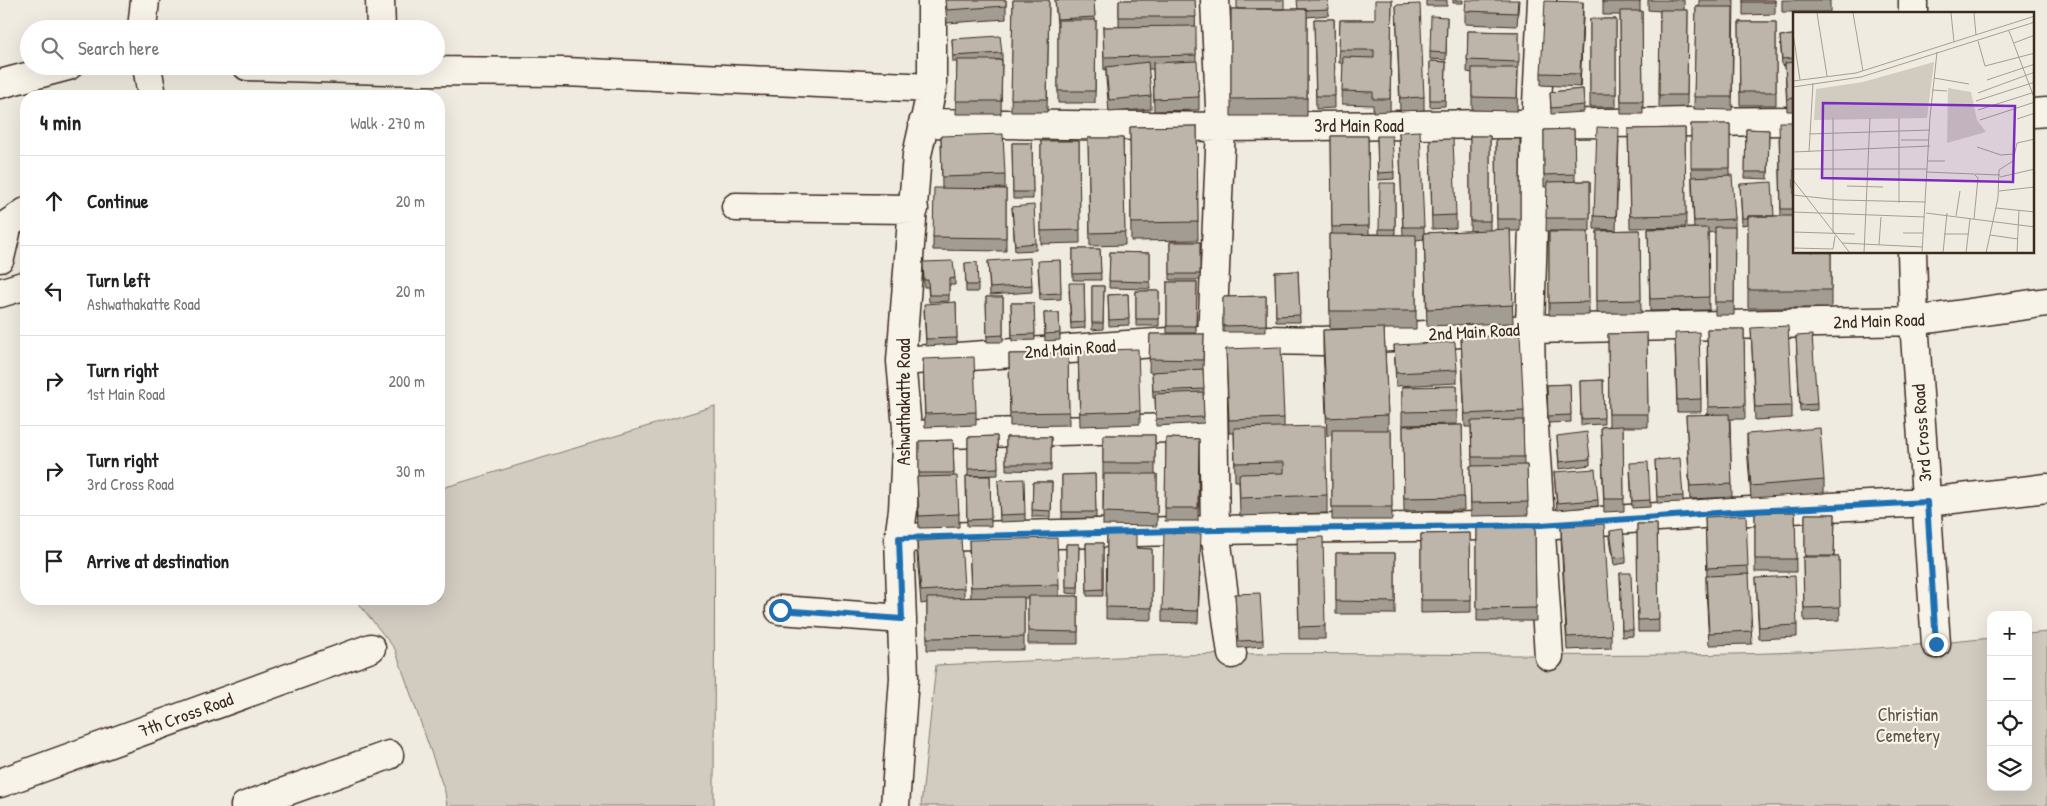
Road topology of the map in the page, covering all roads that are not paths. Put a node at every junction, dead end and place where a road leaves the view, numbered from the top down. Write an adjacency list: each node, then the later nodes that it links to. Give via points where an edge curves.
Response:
1 (145, 0): 6 (street)
2 (380, 0): 7 (street)
3 (932, 0): 12 (street, Ashwathakatte Road)
4 (1215, 0): 19 (street)
5 (1542, 0): 18 (street)
6 (143, 20)
7 (381, 20)
8 (445, 70): 12 (street)
9 (34, 75): 11 (street)
10 (148, 75): 13 (street)
11 (0, 84)
12 (932, 88): 17 (street, Ashwathakatte Road)
13 (151, 90)
14 (2047, 112): 15 (street)
15 (2034, 113)
16 (1793, 121): 18 (street, 3rd Main Road)
17 (923, 124): 19 (street, 3rd Main Road); 21 (street, Ashwathakatte Road, via 917,155)
18 (1536, 125): 19 (street, 3rd Main Road); 29 (street)
19 (1221, 127): 30 (street)
20 (736, 207): 21 (street)
21 (914, 209): 31 (street, Ashwathakatte Road)
22 (20, 216): 24 (street, via 8,224)
23 (1912, 254): 28 (street, 3rd Cross Road)
24 (0, 258)
25 (20, 287): 26 (street)
26 (0, 293)
27 (2047, 302): 28 (street, 2nd Main Road)
28 (1914, 322): 29 (street, 2nd Main Road); 35 (street, 3rd Cross Road)
29 (1530, 329): 30 (street, 2nd Main Road, via 1323,341); 36 (street)
30 (1212, 339): 31 (street, 2nd Main Road); 32 (street)
31 (901, 361): 33 (street, Ashwathakatte Road)
32 (1213, 427): 33 (street); 37 (street)
33 (906, 435): 38 (street, Ashwathakatte Road)
34 (2047, 488): 35 (street)
35 (1927, 502): 36 (street); 41 (street, 3rd Cross Road)
36 (1541, 525): 37 (street); 44 (street)
37 (1215, 530): 38 (street); 43 (street)
38 (899, 538): 40 (street, Ashwathakatte Road)
39 (780, 610): 40 (street)
40 (902, 619): 48 (street, Ashwathakatte Road, via 904,678)
41 (1936, 644)
42 (372, 648): 46 (street, 7th Cross Road)
43 (1232, 654)
44 (1549, 656)
45 (389, 754): 47 (street)
46 (0, 783)
47 (245, 806)
48 (895, 806)

